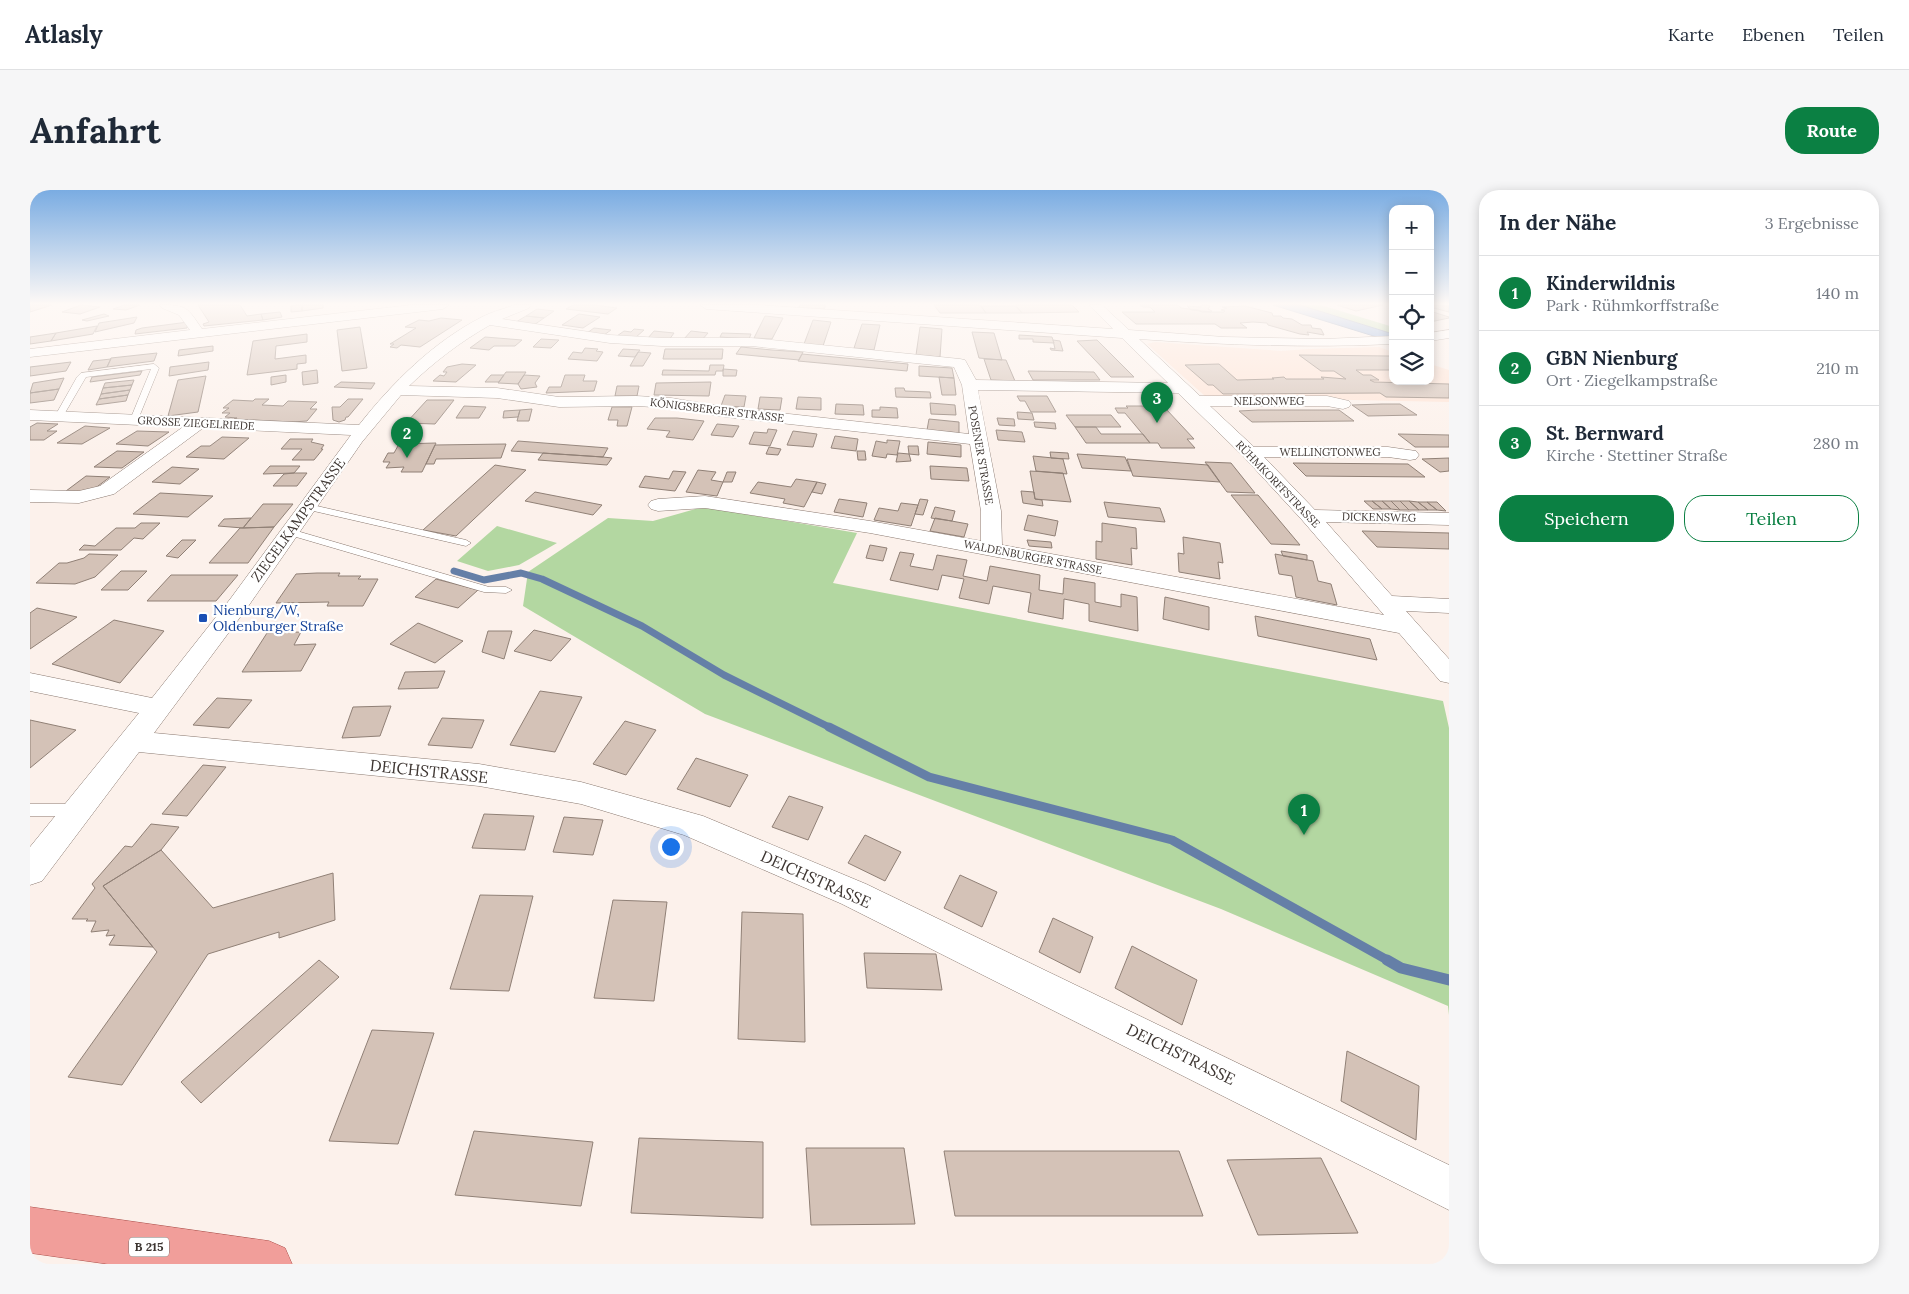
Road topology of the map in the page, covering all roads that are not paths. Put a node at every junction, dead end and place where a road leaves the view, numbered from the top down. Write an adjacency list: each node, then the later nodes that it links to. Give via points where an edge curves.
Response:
1 (434, 355): 5 (street, ZIEGELKAMPSTRASSE)
2 (882, 355): 4 (street, POSENER STRASSE, via 960,363)
3 (1147, 355): 6 (street, RÜHMKORFFSTRASSE)
4 (970, 385): 6 (street, NELSONWEG); 13 (street, POSENER STRASSE)
5 (395, 390): 12 (street, ZIEGELKAMPSTRASSE); 13 (street, KÖNIGSBERGER STRASSE, via 498,393 559,402 671,403)
6 (1189, 395): 7 (street, NELSONWEG); 14 (street, RÜHMKORFFSTRASSE)
7 (1342, 404)
8 (30, 416): 9 (street, GROSSE ZIEGELRIEDE)
9 (58, 416): 10 (street, GROSSE ZIEGELRIEDE); 10 (lane, via 84,375 154,366)
10 (134, 420): 11 (street, GROSSE ZIEGELRIEDE)
11 (199, 423): 12 (street, GROSSE ZIEGELRIEDE); 16 (street, via 97,495)
12 (362, 430): 18 (street, ZIEGELKAMPSTRASSE)
13 (978, 440): 23 (street, POSENER STRASSE, via 991,511)
14 (1249, 452): 15 (street, WELLINGTONWEG, via 1388,452); 19 (street, RÜHMKORFFSTRASSE)
15 (1410, 455)
16 (30, 496)
17 (658, 505): 23 (street, WALDENBURGER STRASSE, via 705,502 870,527)
18 (308, 507): 21 (street, ZIEGELKAMPSTRASSE); 22 (lane)
19 (1309, 516): 20 (street, DICKENSWEG); 25 (street, RÜHMKORFFSTRASSE)
20 (1449, 519)
21 (290, 532): 24 (lane, via 488,590); 30 (street, ZIEGELKAMPSTRASSE)
22 (466, 542)
23 (992, 550): 27 (street, WALDENBURGER STRASSE)
24 (506, 590)
25 (1388, 604): 26 (street); 27 (street, RÜHMKORFFSTRASSE)
26 (1449, 606)
27 (1407, 627): 28 (street, RÜHMKORFFSTRASSE)
28 (1449, 675)
29 (30, 682): 30 (street)
30 (157, 708): 31 (street, ZIEGELKAMPSTRASSE)
31 (132, 741): 33 (street, ZIEGELKAMPSTRASSE); 35 (street, DEICHSTRASSE, via 479,775 581,793 692,825 854,894)
32 (30, 810): 33 (lane)
33 (77, 810): 34 (street, ZIEGELKAMPSTRASSE)
34 (30, 871)
35 (1449, 1188)
36 (30, 1230): 37 (main road, B 215)
37 (269, 1264)

